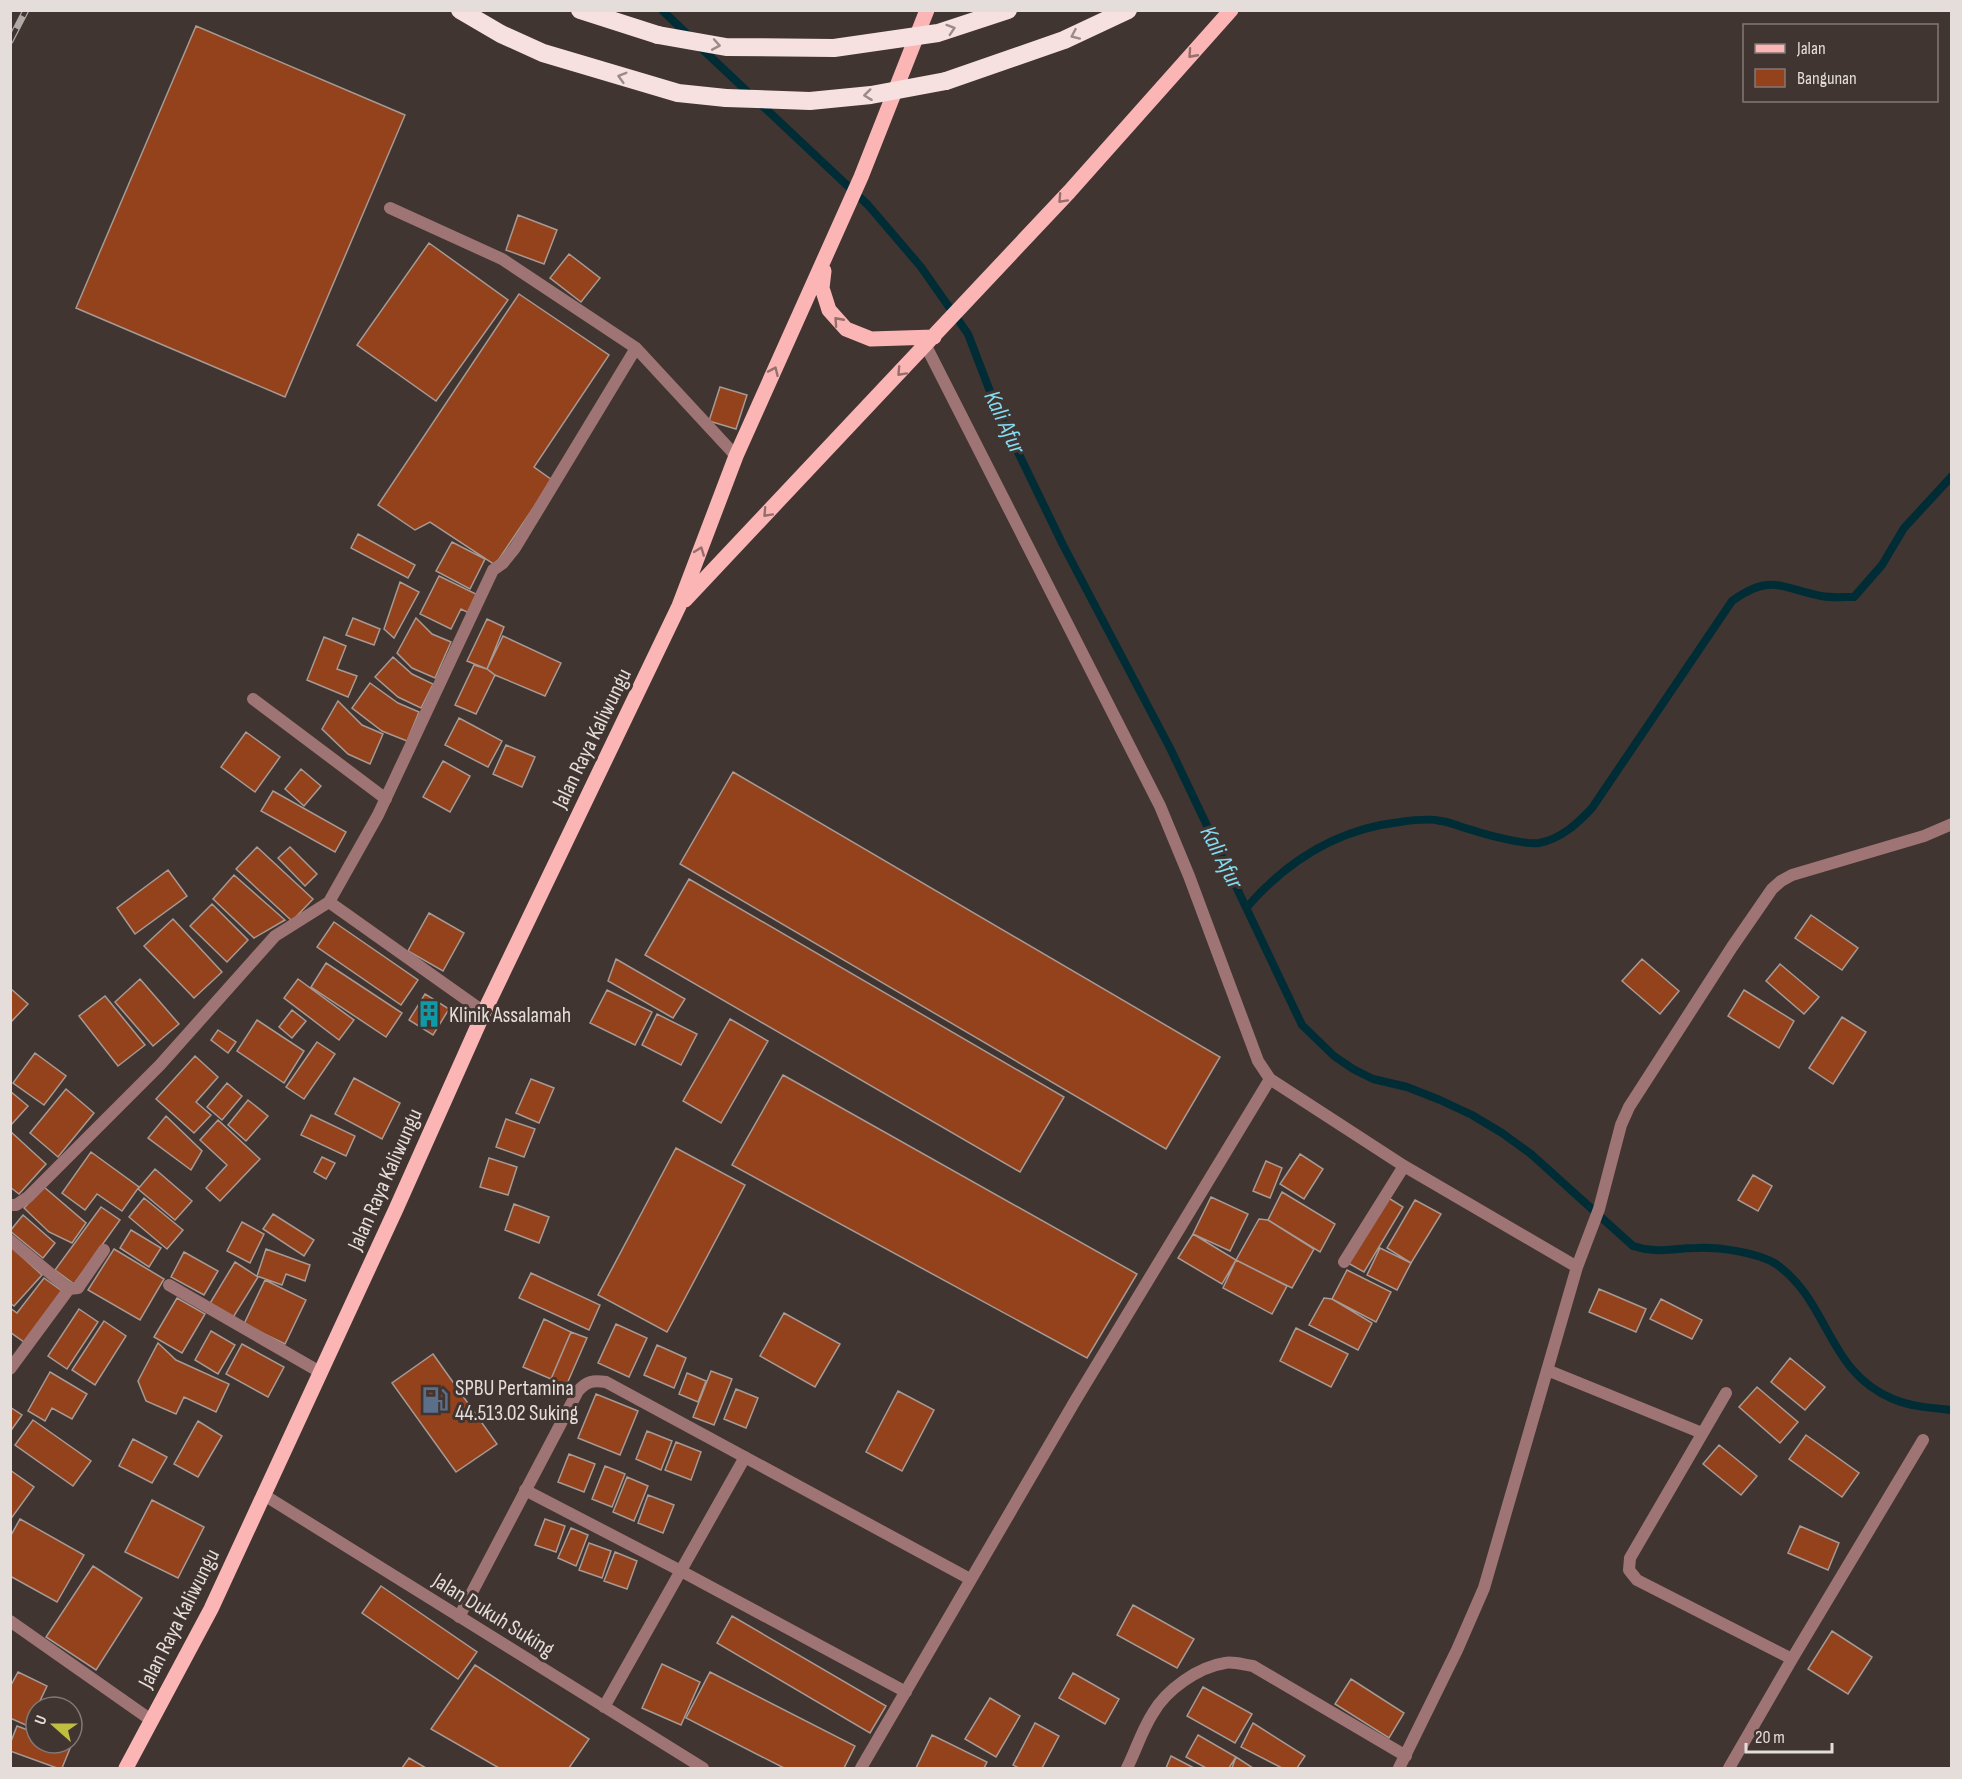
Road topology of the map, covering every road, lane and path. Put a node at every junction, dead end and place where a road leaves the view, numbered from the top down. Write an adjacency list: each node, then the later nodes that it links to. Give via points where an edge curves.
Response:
1 (460, 10): 5 (highway, one-way to 1, bridge, via 1064,40 946,81 810,101 678,93 543,53)
2 (580, 10): 4 (highway, one-way to 4, bridge, via 658,34 726,47 834,48 938,33)
3 (927, 10): 8 (main road)
4 (1008, 10)
5 (1128, 10)
6 (1231, 10): 9 (main road, one-way to 9)
7 (390, 208): 10 (street, via 502,259)
8 (825, 256): 9 (main road, one-way to 8, via 871,339 846,329 828,310 822,288); 11 (main road, one-way to 8)
9 (933, 337): 12 (main road, one-way to 12); 18 (street, via 1160,806 1258,1060)
10 (636, 348): 11 (street); 14 (street, via 515,548 494,570)
11 (736, 456): 12 (main road, one-way to 11)
12 (680, 606): 17 (main road, Jalan Raya Kaliwungu)
13 (253, 699): 14 (street)
14 (386, 799): 16 (street)
15 (1952, 824): 24 (street, via 1792,875 1772,889 1629,1107)
16 (329, 902): 17 (street); 20 (street, via 275,936 160,1065 28,1197)
17 (484, 1012): 29 (main road, Jalan Raya Kaliwungu)
18 (1270, 1079): 19 (street); 37 (street)
19 (1404, 1166): 23 (street); 24 (street)
20 (10, 1206)
21 (10, 1240): 26 (street)
22 (104, 1250): 26 (street, via 78,1288)
23 (1344, 1262)
24 (1577, 1267): 28 (street)
25 (169, 1285): 29 (street)
26 (69, 1289): 27 (street)
27 (10, 1369)
28 (1547, 1370): 31 (street); 44 (street, via 1484,1588)
29 (320, 1372): 35 (main road, Jalan Raya Kaliwungu)
30 (1726, 1393): 31 (street)
31 (1702, 1433): 40 (street, via 1630,1558 1629,1570 1637,1580)
32 (1923, 1440): 40 (street)
33 (745, 1457): 34 (street, via 606,1382 592,1380 578,1391); 36 (street); 37 (street)
34 (525, 1490): 36 (street); 38 (street)
35 (264, 1495): 38 (street, Jalan Dukuh Suking); 43 (main road, Jalan Raya Kaliwungu, via 211,1609)
36 (681, 1570): 41 (street); 42 (street)
37 (970, 1579): 41 (street)
38 (459, 1617): 42 (street, Jalan Dukuh Suking)
39 (10, 1621): 43 (street)
40 (1792, 1659): 50 (street)
41 (906, 1692): 47 (street)
42 (604, 1707): 46 (street, Jalan Dukuh Suking)
43 (151, 1720): 45 (main road, Jalan Raya Kaliwungu)
44 (1406, 1756): 48 (street, via 1252,1666 1226,1662 1185,1680 1168,1695 1153,1712); 49 (street)
45 (126, 1768)
46 (703, 1768)
47 (861, 1768)
48 (1127, 1768)
49 (1400, 1768)
50 (1729, 1768)

